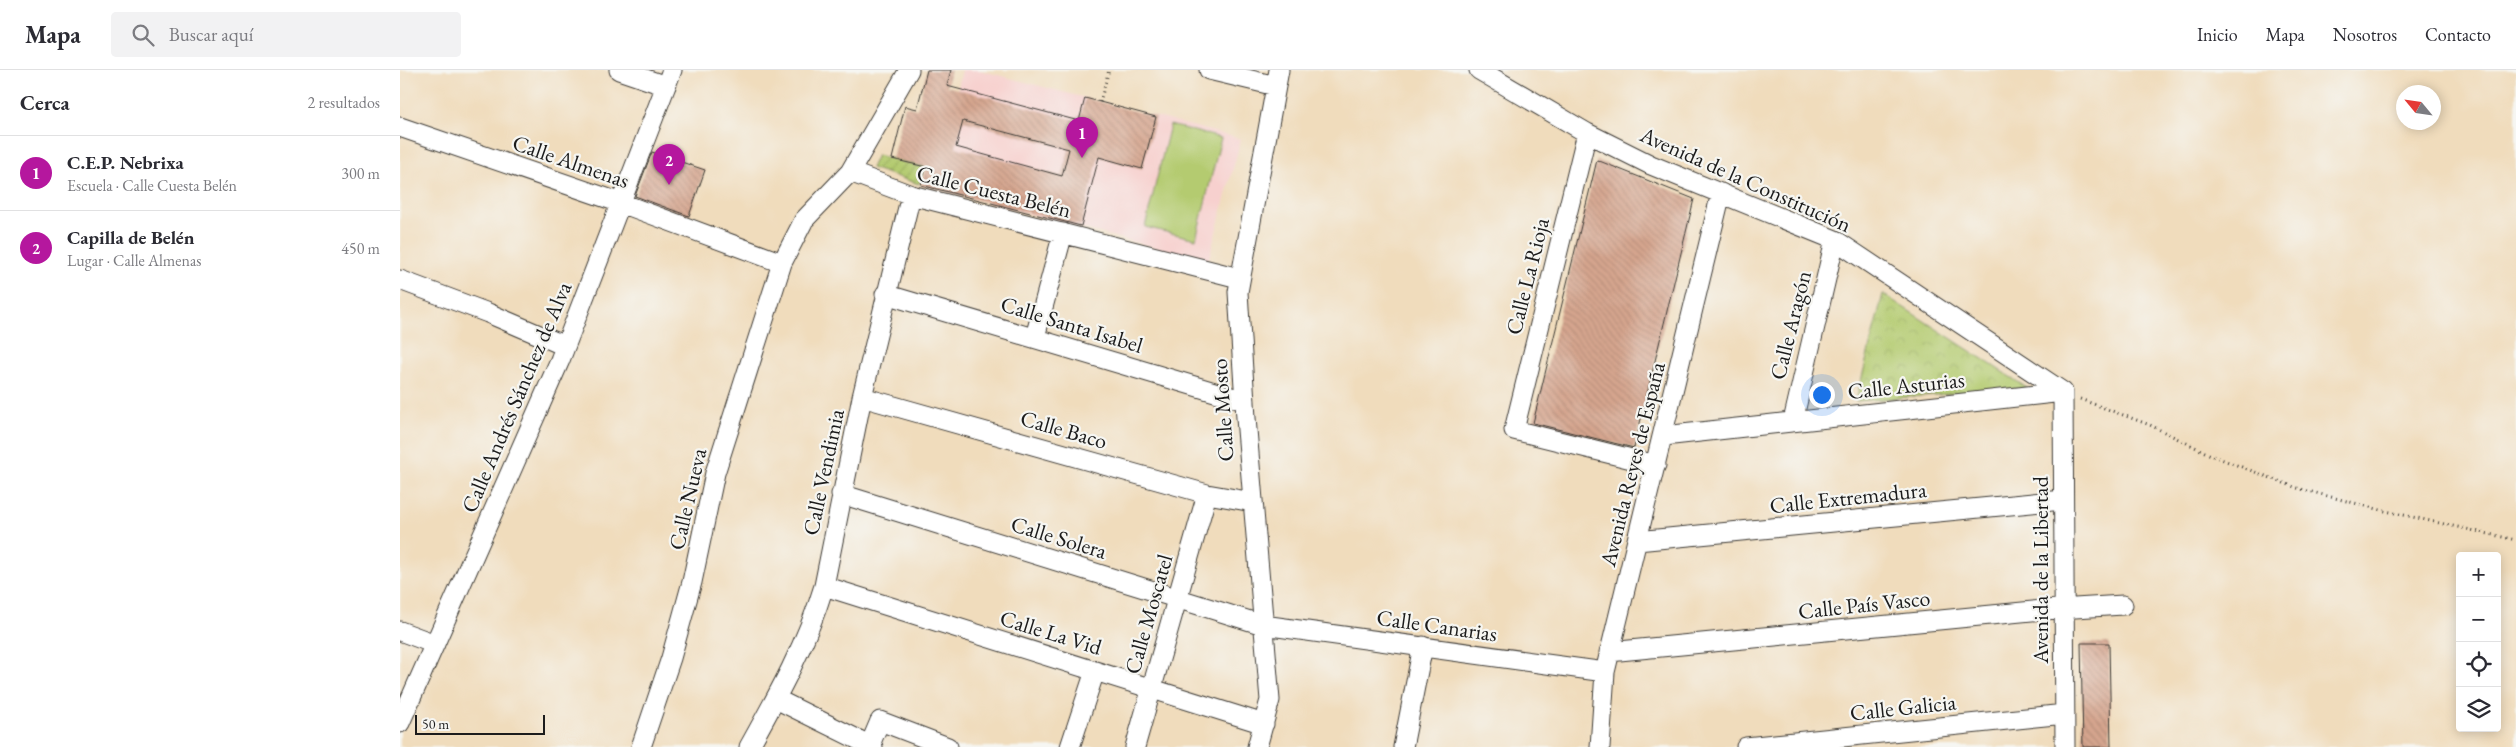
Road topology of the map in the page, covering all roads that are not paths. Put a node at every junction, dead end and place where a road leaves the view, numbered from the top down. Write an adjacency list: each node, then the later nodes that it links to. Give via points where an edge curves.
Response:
1 (619, 70): 5 (street)
2 (909, 70): 9 (street)
3 (1209, 70): 6 (street)
4 (1479, 70): 8 (street, Avenida de la Constitución)
5 (669, 78): 12 (street, Calle Andrés Sánchez de Alva)
6 (1277, 78): 16 (street, Calle Mosto)
7 (400, 127): 12 (street, Calle Almenas)
8 (1587, 133): 10 (street, Avenida de la Constitución, via 1650,165); 26 (street, Calle La Rioja, via 1514,430)
9 (850, 172): 11 (street, Calle Cuesta Belén); 15 (street, via 804,220)
10 (1721, 193): 14 (street, Avenida de la Constitución); 25 (street, Avenida Reyes de España)
11 (911, 195): 13 (street, Calle Cuesta Belén); 18 (street, Calle Vendimia)
12 (621, 203): 15 (street, Calle Almenas); 20 (street, Calle Andrés Sánchez de Alva)
13 (1063, 233): 16 (street, Calle Cuesta Belén); 19 (street)
14 (1835, 240): 21 (street, Avenida de la Constitución); 24 (street, Calle Aragón)
15 (782, 263): 48 (street, Calle Nueva, via 715,473 692,582)
16 (1239, 278): 23 (street, Calle Mosto)
17 (400, 280): 20 (street)
18 (886, 294): 19 (street, Calle Santa Isabel); 22 (street, Calle Vendimia)
19 (1035, 337): 23 (street, Calle Santa Isabel)
20 (565, 346): 38 (street, Calle Andrés Sánchez de Alva)
21 (2063, 392): 24 (street, Calle Asturias); 29 (street, Avenida de la Libertad)
22 (862, 397): 27 (street, Calle Vendimia); 28 (street, Calle Baco)
23 (1245, 401): 30 (street, Calle Mosto)
24 (1793, 421): 25 (street, Calle Asturias)
25 (1664, 436): 26 (street, Avenida Reyes de España)
26 (1656, 465): 31 (street, Avenida Reyes de España)
27 (842, 494): 32 (street, Calle Vendimia); 33 (street, Calle Solera)
28 (1207, 494): 30 (street, Calle Baco); 33 (street, Calle Moscatel)
29 (2063, 500): 31 (street, Calle Extremadura); 35 (street, Avenida de la Libertad)
30 (1253, 502): 36 (street, Calle Mosto)
31 (1637, 541): 40 (street, Avenida Reyes de España)
32 (824, 586): 41 (street, Calle La Vid); 44 (street, Calle Vendimia, via 814,620)
33 (1177, 599): 36 (street, Calle Solera); 43 (street, Calle Moscatel)
34 (2123, 605): 35 (street, Calle País Vasco)
35 (2064, 608): 40 (street, Calle País Vasco); 45 (street, Avenida de la Libertad)
36 (1263, 625): 39 (street, Calle Canarias); 47 (street, Calle Mosto, via 1270,700)
37 (400, 631): 38 (street)
38 (435, 644): 46 (street, Calle Andrés Sánchez de Alva)
39 (1423, 646): 42 (street, Calle Canarias); 55 (street)
40 (1609, 652): 42 (street, Avenida Reyes de España)
41 (1095, 671): 43 (street, Calle La Vid); 52 (street)
42 (1604, 672): 56 (street, Avenida Reyes de España)
43 (1152, 688): 47 (street, Calle La Vid); 53 (street, Calle Moscatel)
44 (776, 699): 49 (street, Calle Vendimia); 50 (street)
45 (2065, 714): 57 (street, Calle Galicia); 58 (street, Avenida de la Libertad)
46 (400, 723)
47 (1264, 724): 54 (street, Calle Mosto)
48 (641, 747)
49 (749, 747)
50 (871, 747): 51 (street, via 880,721)
51 (948, 747)
52 (1070, 747)
53 (1135, 747)
54 (1257, 747)
55 (1403, 747)
56 (1600, 747)
57 (1746, 747)
58 (2065, 747)

